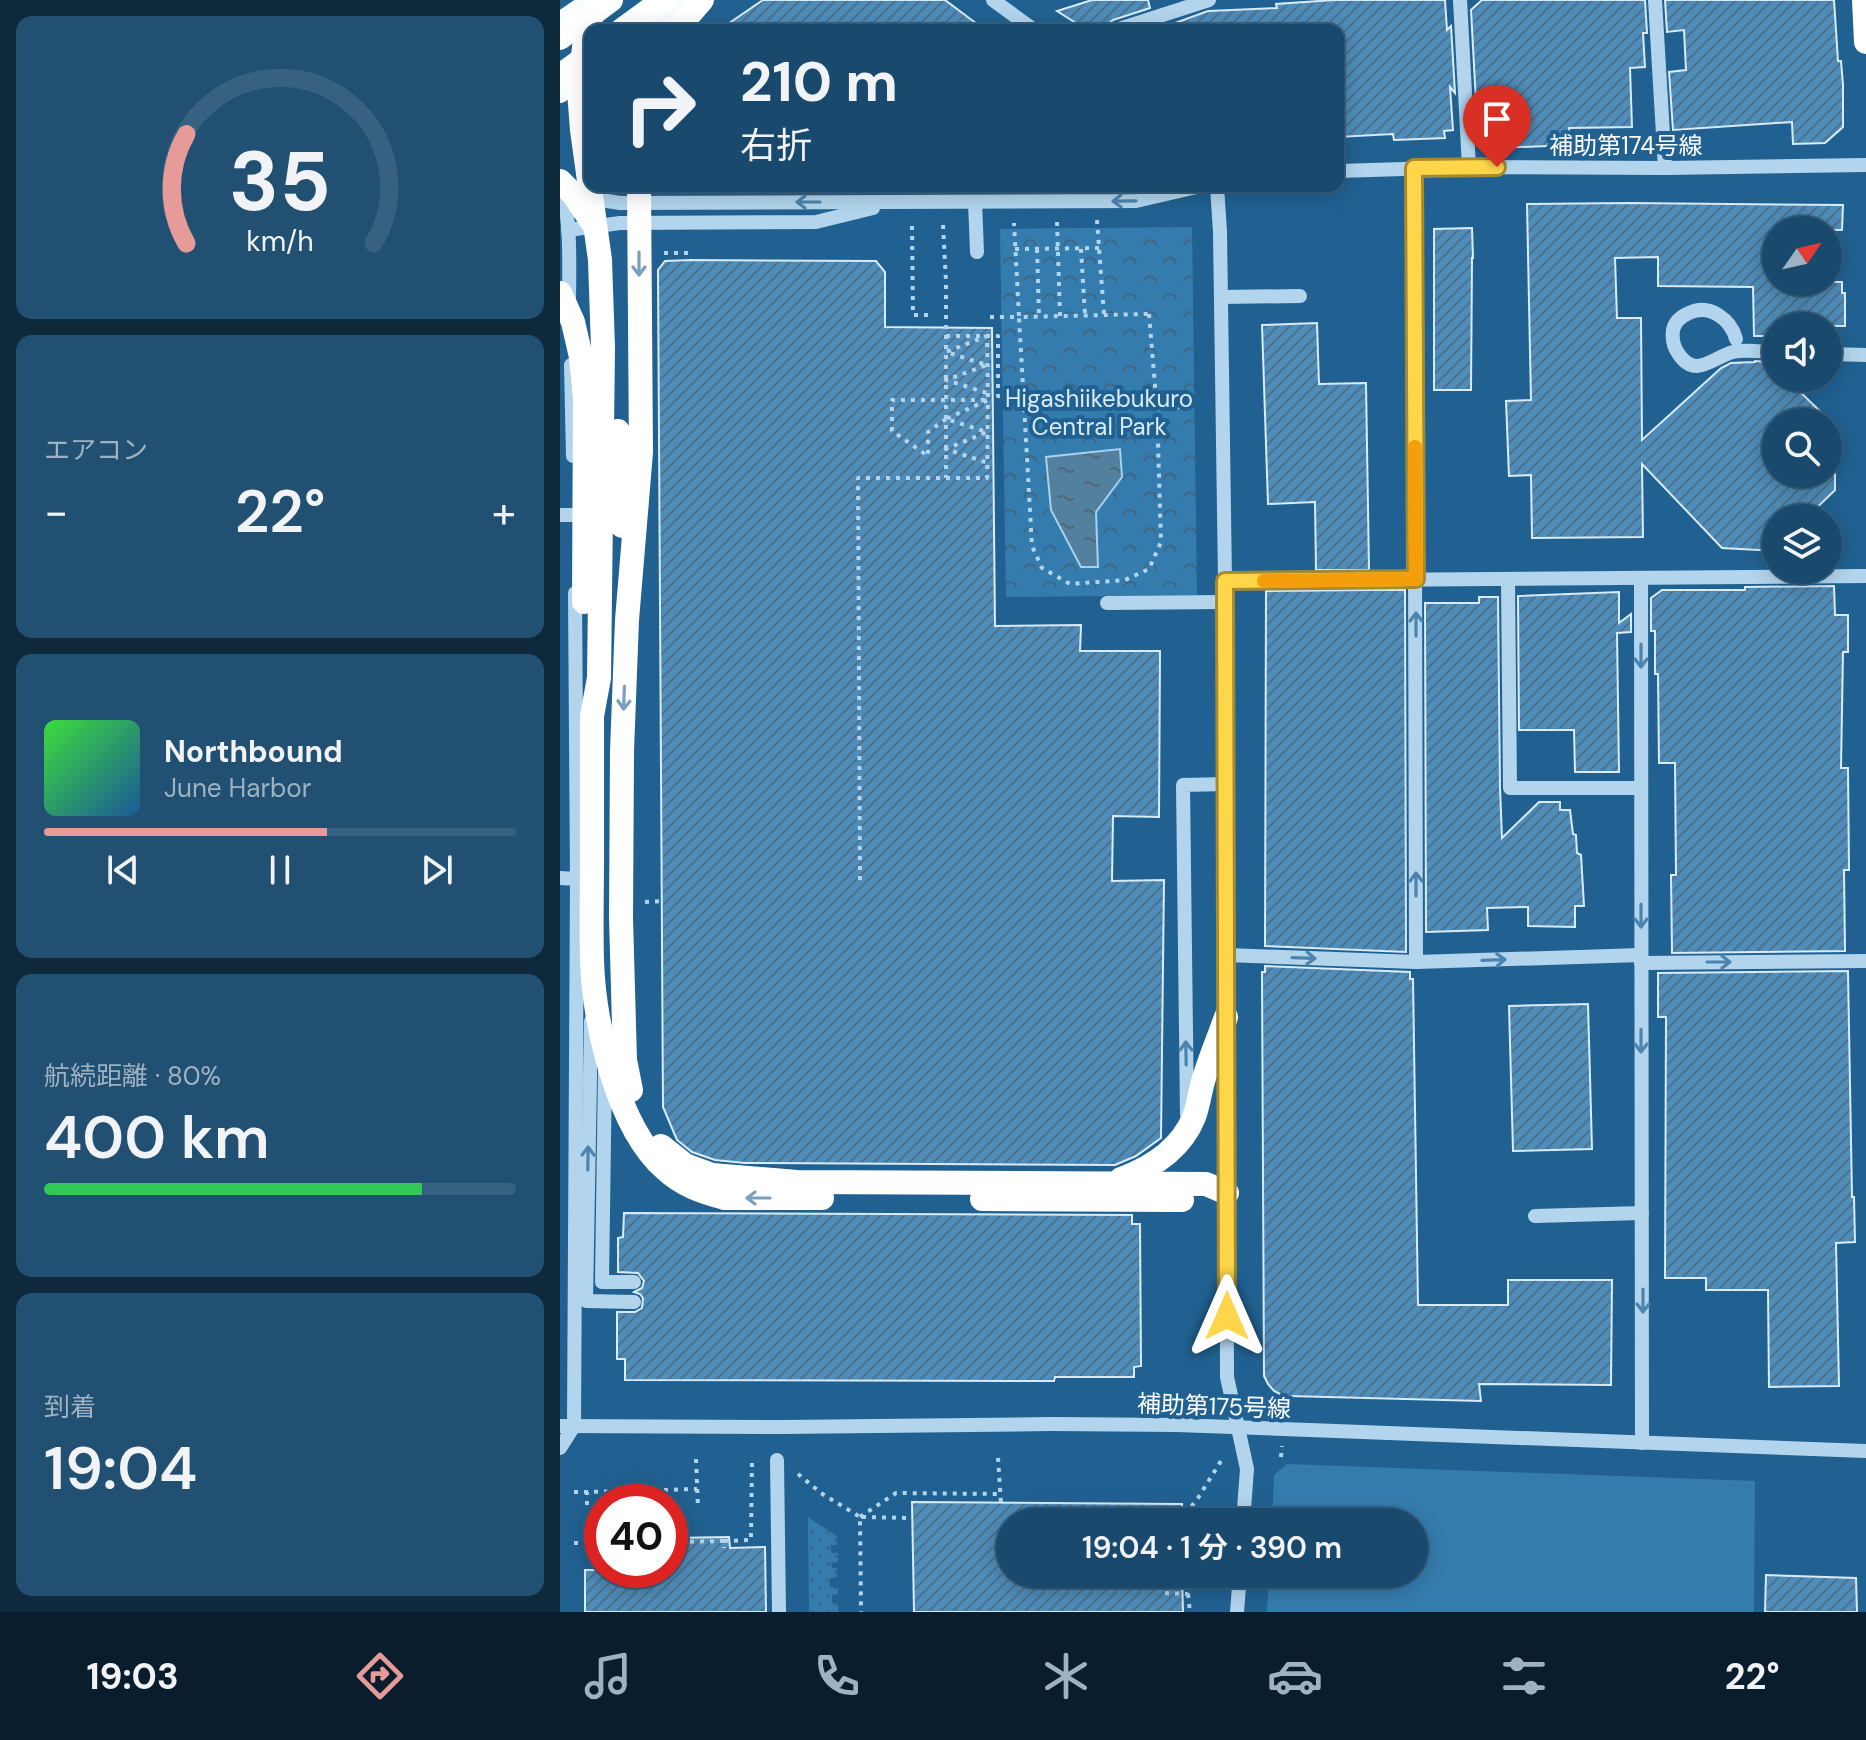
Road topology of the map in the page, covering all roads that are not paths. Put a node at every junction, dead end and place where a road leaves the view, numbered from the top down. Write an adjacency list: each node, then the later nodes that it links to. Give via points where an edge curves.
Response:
1 (592, 0): 13 (main road)
2 (599, 0): 14 (highway, bridge)
3 (611, 0): 20 (highway, bridge)
4 (663, 0): 15 (highway)
5 (681, 0): 16 (main road)
6 (702, 0): 17 (highway, bridge)
7 (993, 0): 18 (street)
8 (1209, 0): 12 (street)
9 (1460, 0): 29 (street)
10 (1655, 0): 31 (street)
11 (1864, 0): 21 (highway)
12 (1173, 6): 19 (street)
13 (560, 22)
14 (589, 24)
15 (630, 24)
16 (650, 24)
17 (681, 24)
18 (1024, 24)
19 (1130, 24)
20 (560, 38)
21 (1866, 42)
22 (584, 48): 27 (highway, bridge, via 579,91)
23 (584, 58): 25 (highway)
24 (584, 75): 26 (main road)
25 (560, 76)
26 (560, 93)
27 (584, 144)
28 (1866, 165): 31 (street, 補助第174号線)
29 (1469, 167): 30 (street, 補助第174号線); 31 (street, 補助第174号線)
30 (1414, 168): 32 (street, 補助第174号線); 55 (street)
31 (1665, 168)
32 (1344, 171)
33 (584, 186): 34 (street)
34 (561, 187): 39 (street, one-way to 34, via 620,203); 41 (street); 60 (highway, bridge, via 590,217 611,266)
35 (591, 192): 61 (highway, bridge, via 603,348 599,678)
36 (639, 192): 60 (highway, one-way to 60, bridge, via 641,452)
37 (1175, 192): 40 (street, one-way to 40, via 1136,201)
38 (1217, 192): 45 (street)
39 (898, 202): 40 (street); 41 (street, via 816,222 620,223)
40 (975, 202): 42 (street)
41 (568, 230): 52 (street)
42 (977, 252)
43 (560, 293): 61 (highway, bridge, via 573,322 585,399 583,679)
44 (1300, 296): 45 (street)
45 (1221, 297): 57 (street)
46 (641, 328): 51 (street)
47 (1736, 339): 48 (street, via 1729,323 1705,310 1681,317 1672,335 1682,358 1695,366 1734,351)
48 (1762, 352)
49 (1842, 354): 50 (street)
50 (1866, 355)
51 (641, 382)
52 (567, 515): 65 (street)
53 (1866, 576): 54 (street)
54 (1641, 578): 56 (street); 63 (street, one-way to 63)
55 (1416, 579): 56 (street); 57 (street); 71 (street, one-way to 55)
56 (1508, 579): 63 (street, via 1510,788)
57 (1225, 581): 58 (street)
58 (1225, 602): 59 (street); 62 (street)
59 (1107, 603)
60 (627, 620): 66 (highway, one-way to 66, bridge, via 622,751)
61 (592, 716): 70 (highway, bridge)
62 (1226, 784): 67 (street); 73 (street, one-way to 62, via 1183,785)
63 (1641, 788): 68 (street, one-way to 68)
64 (560, 878): 65 (street)
65 (577, 879): 74 (street)
66 (627, 910): 75 (highway, bridge, via 625,1060 630,1088 645,1128 685,1165 712,1175 797,1182); 79 (street, bridge, via 604,1079 602,1282)
67 (1226, 955): 71 (street, one-way to 71); 72 (street)
68 (1641, 959): 69 (street, one-way to 69); 71 (street, one-way to 68); 77 (street, one-way to 77)
69 (1866, 961)
70 (592, 962): 76 (highway, one-way to 70, bridge, via 1196,1200 725,1198 701,1192 664,1169 633,1127 608,1058); 80 (street, one-way to 70, bridge, via 586,1301)
71 (1416, 962)
72 (1226, 1017): 73 (highway); 76 (street)
73 (1187, 1131): 75 (highway, via 1156,1162)
74 (568, 1133): 81 (street)
75 (1111, 1183): 76 (highway, via 1206,1184)
76 (1227, 1193): 82 (street, via 1227,1377)
77 (1642, 1213): 78 (street); 83 (street, one-way to 83)
78 (1535, 1216)
79 (634, 1282)
80 (634, 1302)
81 (567, 1426): 82 (street, 補助第175号線); 84 (street)
82 (1238, 1428): 83 (street, 補助第175号線); 87 (street, via 1247,1469)
83 (1642, 1443): 85 (street, 補助第175号線)
84 (560, 1448)
85 (1866, 1451)
86 (777, 1460): 89 (street)
87 (1244, 1508)
88 (1239, 1588): 90 (street)
89 (779, 1612)
90 (1237, 1612)

